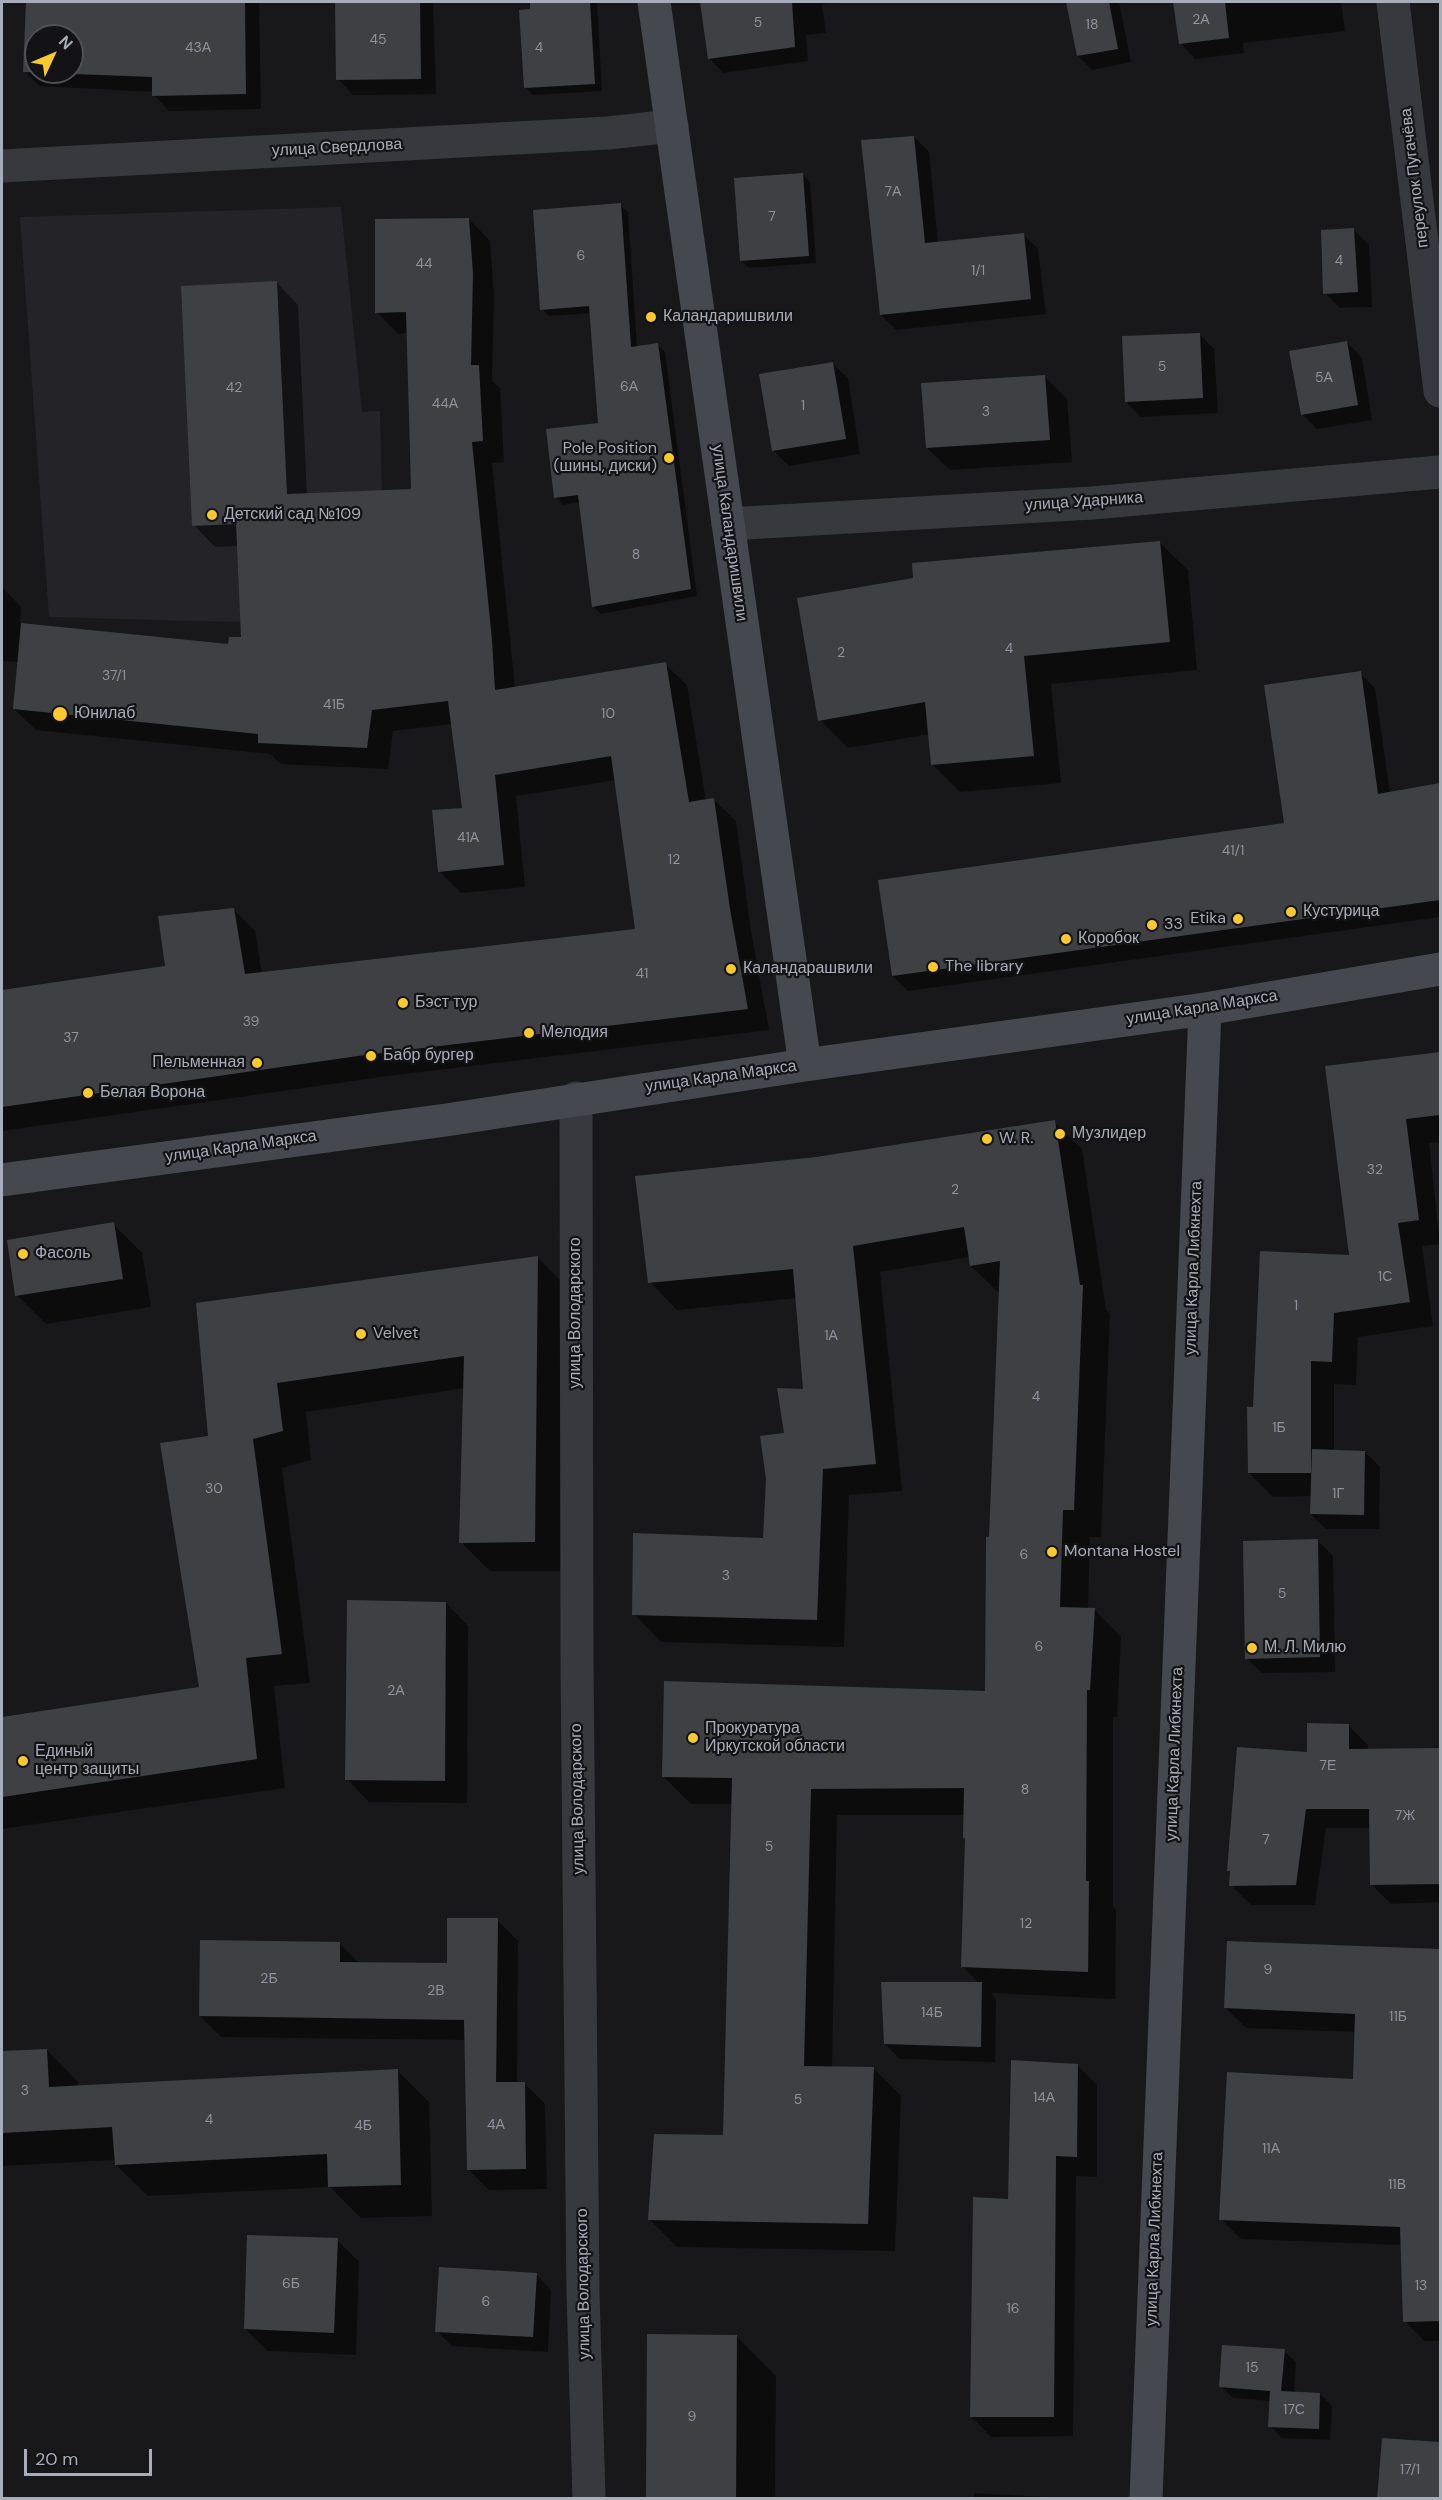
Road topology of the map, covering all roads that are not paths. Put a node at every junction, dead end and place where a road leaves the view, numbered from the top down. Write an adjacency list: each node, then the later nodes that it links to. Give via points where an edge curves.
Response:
1 (654, 2): 3 (street, улица Каландаришвили)
2 (1393, 2): 5 (street, переулок Пугачёва)
3 (672, 126): 4 (street, улица Свердлова, via 608,133); 7 (street, улица Каландаришвили)
4 (2, 166)
5 (1440, 391)
6 (1440, 471): 7 (street, улица Ударника, via 1092,503)
7 (728, 524): 10 (street, улица Каландаришвили)
8 (1440, 969): 9 (street, улица Карла Маркса)
9 (1205, 1009): 10 (street, улица Карла Маркса); 14 (street, улица Карла Либкнехта)
10 (805, 1065): 11 (street, улица Карла Маркса)
11 (576, 1098): 12 (street, улица Карла Маркса, via 446,1120); 13 (street, улица Володарского, via 576,1663)
12 (2, 1180)
13 (589, 2499)
14 (1146, 2499)

